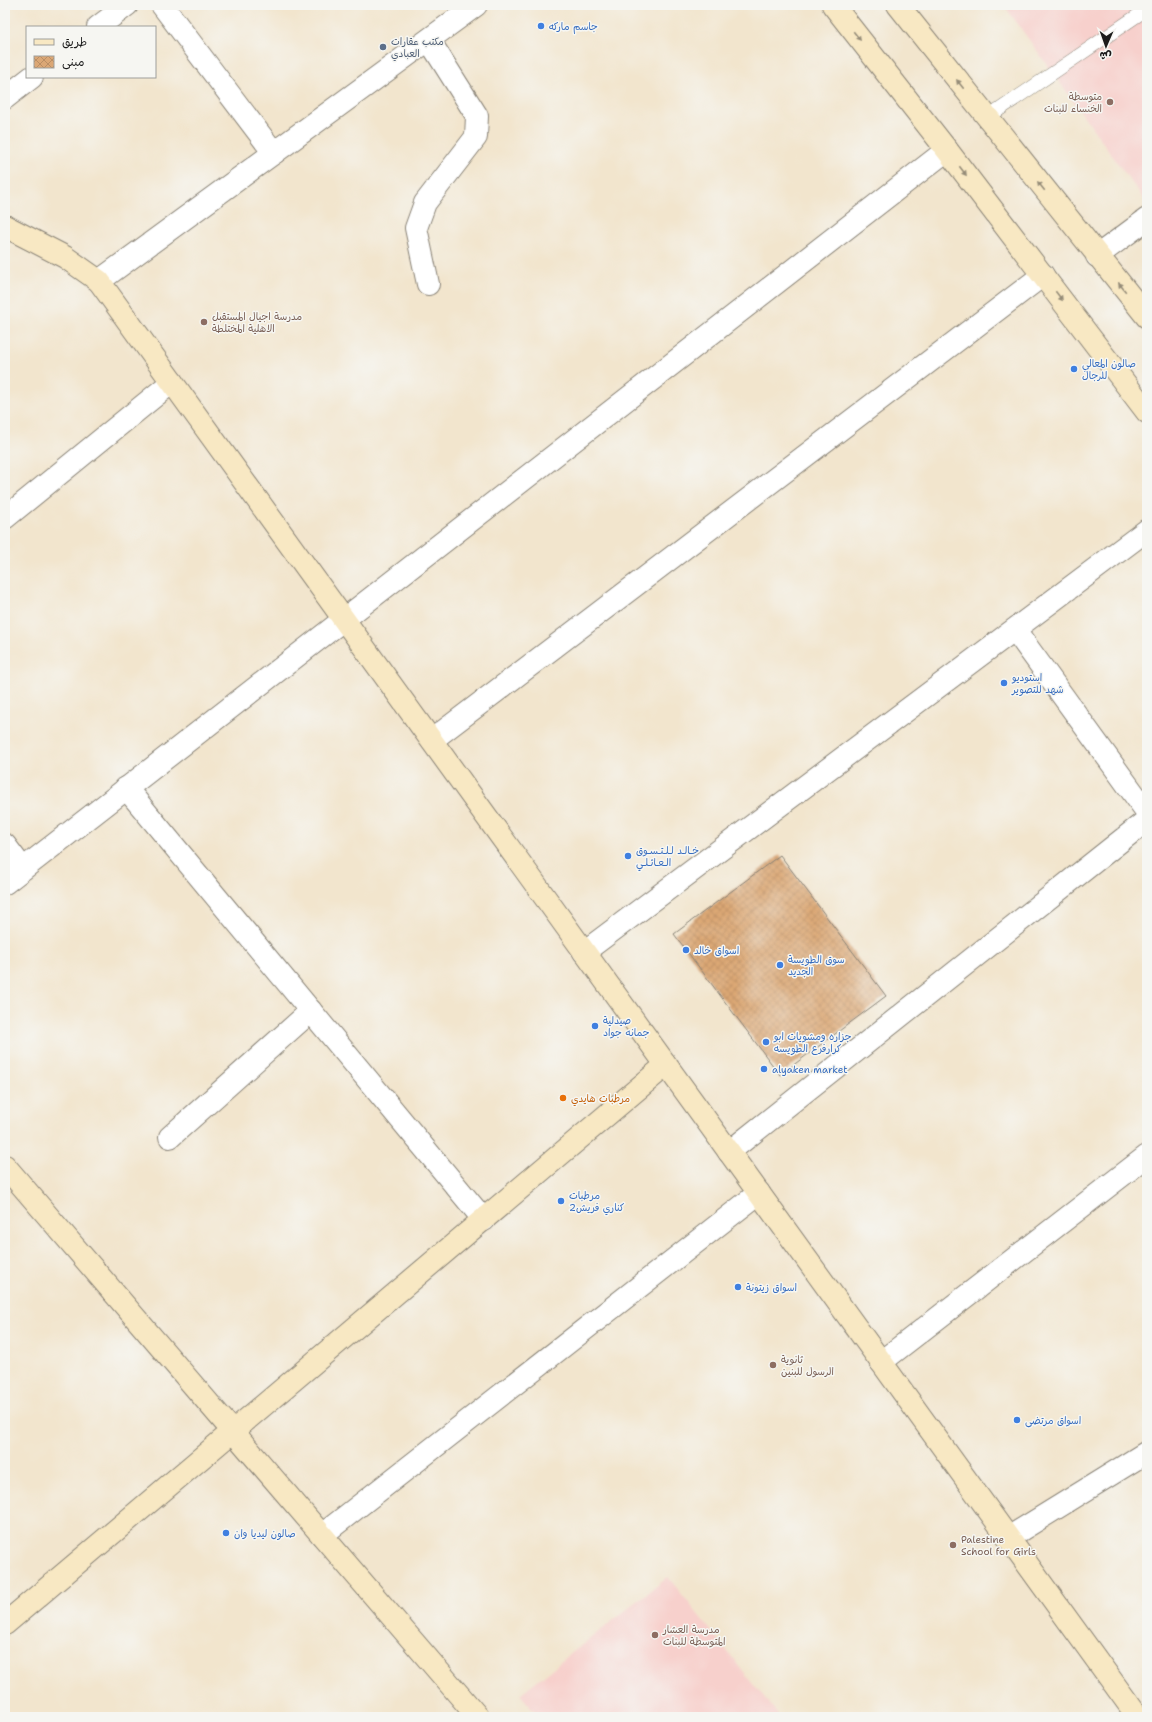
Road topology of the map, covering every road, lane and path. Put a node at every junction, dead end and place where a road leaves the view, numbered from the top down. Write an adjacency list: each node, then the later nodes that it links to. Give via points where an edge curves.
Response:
1 (127, 5): 7 (street)
2 (162, 5): 13 (street)
3 (476, 5): 8 (street)
4 (833, 5): 12 (street, one-way to 12)
5 (898, 5): 11 (street, one-way to 5)
6 (1147, 9): 11 (lane)
7 (99, 26)
8 (429, 40): 13 (street); 19 (street, via 477,116 476,137 425,203 416,228)
9 (31, 78): 10 (street)
10 (5, 98)
11 (987, 118): 16 (street, one-way to 11)
12 (947, 150): 17 (street, one-way to 17); 25 (street)
13 (274, 153): 18 (street)
14 (1147, 219): 16 (street)
15 (5, 226): 18 (street, via 65,257)
16 (1097, 256): 20 (street, one-way to 16)
17 (1042, 274): 22 (street, one-way to 22); 27 (street)
18 (99, 281): 21 (street)
19 (428, 284)
20 (1147, 317)
21 (172, 382): 23 (street); 25 (street)
22 (1147, 412)
23 (5, 518)
24 (1147, 530): 26 (street)
25 (343, 618): 27 (street); 28 (street)
26 (1015, 630): 29 (street); 34 (street)
27 (432, 740): 34 (street)
28 (126, 788): 32 (street); 35 (street)
29 (1147, 812)
30 (1147, 820): 38 (street)
31 (5, 845): 32 (street)
32 (23, 869): 33 (street)
33 (5, 882)
34 (584, 952): 36 (street)
35 (311, 1011): 37 (street); 42 (street)
36 (666, 1065): 38 (street); 42 (street)
37 (170, 1137)
38 (729, 1152): 41 (street)
39 (1147, 1156): 43 (street)
40 (5, 1166): 44 (street)
41 (758, 1193): 43 (street); 46 (street)
42 (484, 1220): 44 (street)
43 (881, 1362): 47 (street)
44 (233, 1432): 46 (street); 48 (street)
45 (1147, 1452): 47 (street)
46 (322, 1535): 49 (street)
47 (1008, 1538): 50 (street)
48 (5, 1624)
49 (478, 1717)
50 (1138, 1717)

